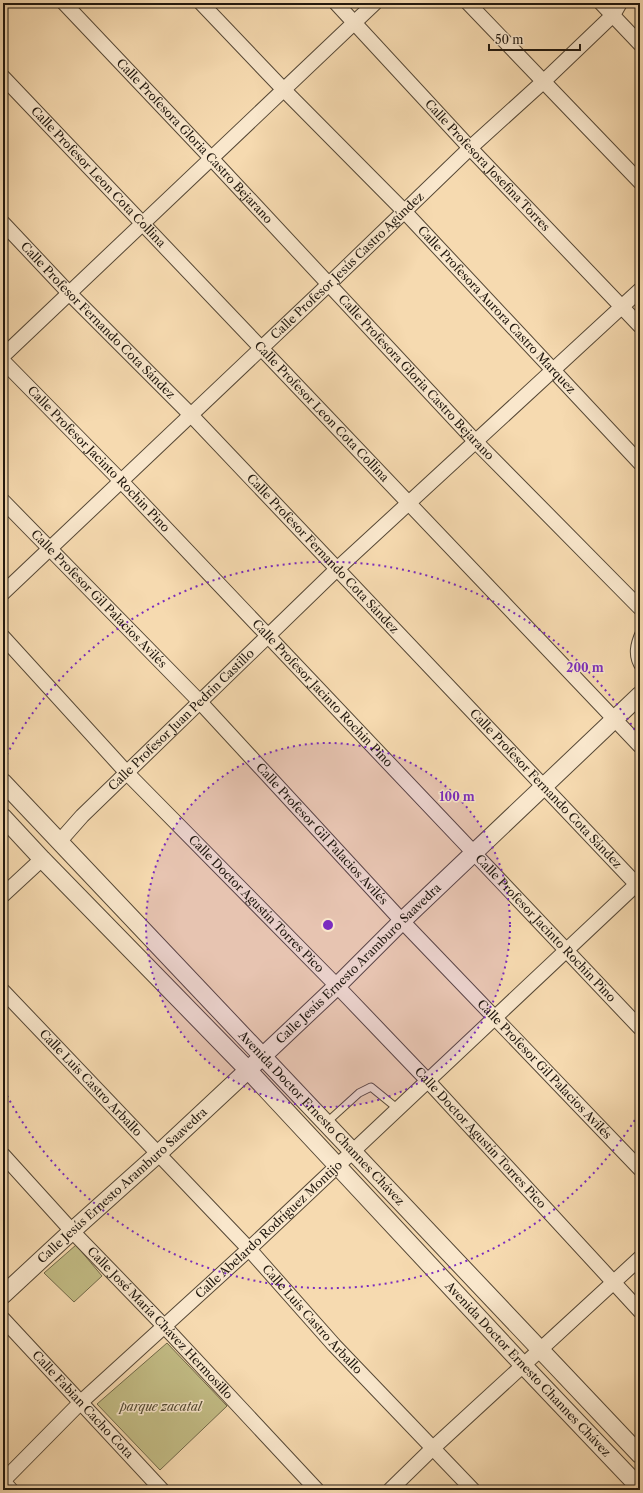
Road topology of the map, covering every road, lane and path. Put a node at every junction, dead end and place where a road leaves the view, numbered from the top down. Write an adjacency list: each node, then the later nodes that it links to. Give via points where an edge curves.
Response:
1 (64, 3): 15 (street, Calle Profesora Gloria Castro Bejarano)
2 (201, 3): 13 (street, Calle Profesora Aurora Castro Marquez)
3 (336, 3): 9 (street, Calle Profesora Josefina Torres)
4 (375, 3): 9 (street)
5 (468, 3): 12 (street)
6 (601, 3): 8 (street)
7 (620, 3): 8 (street, Calle Profesor Jesús Castro Agúndez)
8 (613, 15): 10 (street); 12 (street, Calle Profesor Jesús Castro Agúndez)
9 (354, 22): 13 (street); 14 (street, Calle Profesora Josefina Torres)
10 (640, 44)
11 (3, 77): 19 (street, Calle Profesor Leon Cota Collina)
12 (544, 82): 14 (street, Calle Profesor Jesús Castro Agúndez); 16 (street)
13 (284, 90): 15 (street); 17 (street, Calle Profesora Aurora Castro Marquez)
14 (470, 148): 17 (street, Calle Profesor Jesús Castro Agúndez); 23 (street, Calle Profesora Josefina Torres)
15 (211, 158): 19 (street); 20 (street, Calle Profesora Gloria Castro Bejarano)
16 (640, 182)
17 (404, 211): 20 (street, Calle Profesor Jesús Castro Agúndez); 28 (street, Calle Profesora Aurora Castro Marquez)
18 (3, 223): 22 (street, Calle Profesor Fernando Cota Sández)
19 (143, 224): 22 (street); 25 (street, Calle Profesor Leon Cota Collina)
20 (329, 284): 25 (street, Calle Profesor Jesús Castro Agúndez); 30 (street, Calle Profesora Gloria Castro Bejarano)
21 (640, 290): 23 (street, Calle Profesor Juan Pedrin Castillo)
22 (69, 293): 26 (street); 29 (street, Calle Profesor Fernando Cota Sández)
23 (622, 308): 24 (street, Calle Profesora Josefina Torres); 28 (street, Calle Profesor Juan Pedrin Castillo)
24 (640, 326)
25 (261, 349): 29 (street, Calle Profesor Jesús Castro Agúndez); 34 (street, Calle Profesor Leon Cota Collina)
26 (3, 356)
27 (3, 361): 32 (street, Calle Profesor Jacinto Rochin Pino)
28 (555, 370): 30 (street, Calle Profesor Juan Pedrin Castillo); 31 (street, Calle Profesora Aurora Castro Marquez)
29 (191, 415): 32 (street, Calle Profesor Jesús Castro Agúndez); 36 (street, Calle Profesor Fernando Cota Sández)
30 (476, 442): 34 (street, Calle Profesor Juan Pedrin Castillo); 38 (street, Calle Profesora Gloria Castro Bejarano)
31 (640, 463)
32 (121, 481): 35 (street, Calle Profesor Jesús Castro Agúndez); 40 (street, Calle Profesor Jacinto Rochin Pino)
33 (3, 501): 35 (street, Calle Profesor Gil Palacios Avilés)
34 (409, 504): 36 (street, Calle Profesor Juan Pedrin Castillo); 45 (street, Calle Profesor Leon Cota Collina)
35 (50, 549): 37 (street, Calle Profesor Jesús Castro Agúndez); 44 (street, Calle Profesor Gil Palacios Avilés)
36 (337, 569): 40 (street, Calle Profesor Juan Pedrin Castillo); 49 (street, Calle Profesor Fernando Cota Sández)
37 (3, 594)
38 (640, 608)
39 (640, 631): 42 (lane, via 634,644 635,662)
40 (269, 636): 44 (street, Calle Profesor Juan Pedrin Castillo); 52 (street, Calle Profesor Jacinto Rochin Pino)
41 (3, 637): 47 (street, Calle Doctor Agustín Torres Pico)
42 (640, 669)
43 (640, 695): 45 (street, Calle Jesús Ernesto Aramburo Saavedra)
44 (200, 702): 47 (street, Calle Profesor Juan Pedrin Castillo); 56 (street, Calle Profesor Gil Palacios Avilés)
45 (615, 718): 46 (street, Calle Profesor Leon Cota Collina); 49 (street, Calle Jesús Ernesto Aramburo Saavedra)
46 (640, 746)
47 (127, 773): 51 (street, Calle Profesor Juan Pedrin Castillo); 58 (street, Calle Doctor Agustín Torres Pico)
48 (3, 782): 51 (street, Avenida Doctor Ernesto Channes Chávez)
49 (544, 786): 52 (street, Calle Jesús Ernesto Aramburo Saavedra); 54 (street, Calle Profesor Fernando Cota Sández)
50 (3, 817): 53 (street, Avenida Doctor Ernesto Channes Chávez)
51 (59, 842): 62 (street, Avenida Doctor Ernesto Channes Chávez)
52 (474, 852): 56 (street, Calle Jesús Ernesto Aramburo Saavedra); 57 (street, Calle Profesor Jacinto Rochin Pino)
53 (42, 860): 55 (street); 63 (street, Avenida Doctor Ernesto Channes Chávez)
54 (639, 884): 57 (street, Calle Abelardo Rodríguez Montijo)
55 (3, 895)
56 (402, 921): 58 (street, Calle Jesús Ernesto Aramburo Saavedra); 60 (street, Calle Profesor Gil Palacios Avilés)
57 (566, 951): 60 (street, Calle Abelardo Rodríguez Montijo); 61 (street, Calle Profesor Jacinto Rochin Pino)
58 (337, 986): 62 (street, Calle Jesús Ernesto Aramburo Saavedra); 64 (street, Calle Doctor Agustín Torres Pico)
59 (3, 991): 68 (street, Calle Luis Castro Arballo)
60 (494, 1018): 64 (street, Calle Abelardo Rodríguez Montijo); 71 (street, Calle Profesor Gil Palacios Avilés)
61 (640, 1028)
62 (262, 1056): 63 (street, Calle Jesús Ernesto Aramburo Saavedra); 66 (street, Avenida Doctor Ernesto Channes Chávez)
63 (248, 1070): 68 (street, Calle Jesús Ernesto Aramburo Saavedra); 70 (street, Avenida Doctor Ernesto Channes Chávez)
64 (428, 1081): 65 (street, Calle Abelardo Rodríguez Montijo); 75 (street, Calle Doctor Agustín Torres Pico)
65 (398, 1109): 66 (lane, via 371,1087 358,1093); 67 (street, Calle Abelardo Rodríguez Montijo)
66 (326, 1123): 67 (street, Avenida Doctor Ernesto Channes Chávez)
67 (353, 1151): 70 (street, Calle Abelardo Rodríguez Montijo); 80 (street, Avenida Doctor Ernesto Channes Chávez)
68 (158, 1154): 72 (street, Calle Jesús Ernesto Aramburo Saavedra); 73 (street, Calle Luis Castro Arballo)
69 (3, 1155): 72 (street, Calle José María Chávez Hermosillo)
70 (337, 1167): 73 (street, Calle Abelardo Rodríguez Montijo); 81 (street, Avenida Doctor Ernesto Channes Chávez)
71 (640, 1169)
72 (72, 1231): 76 (street, Calle Jesús Ernesto Aramburo Saavedra); 79 (street, Calle José María Chávez Hermosillo)
73 (248, 1249): 79 (street, Calle Abelardo Rodríguez Montijo); 83 (street, Calle Luis Castro Arballo, via 334,1345)
74 (640, 1258): 75 (street)
75 (612, 1282): 77 (street, Calle Doctor Agustín Torres Pico); 80 (street)
76 (3, 1295)
77 (640, 1311)
78 (3, 1319): 82 (street, Calle Fabian Cacho Cota)
79 (164, 1326): 82 (street, Calle Abelardo Rodríguez Montijo); 89 (street, Calle José María Chávez Hermosillo)
80 (539, 1350): 81 (street); 84 (street, Avenida Doctor Ernesto Channes Chávez)
81 (523, 1365): 83 (street); 86 (street, Avenida Doctor Ernesto Channes Chávez)
82 (81, 1402): 85 (street, Calle Abelardo Rodríguez Montijo); 88 (street, Calle Fabian Cacho Cota)
83 (433, 1448): 90 (street); 91 (street, Calle Luis Castro Arballo)
84 (640, 1455)
85 (3, 1481): 87 (street)
86 (640, 1488)
87 (11, 1490)
88 (162, 1490)
89 (317, 1490)
90 (390, 1490)
91 (473, 1490)

